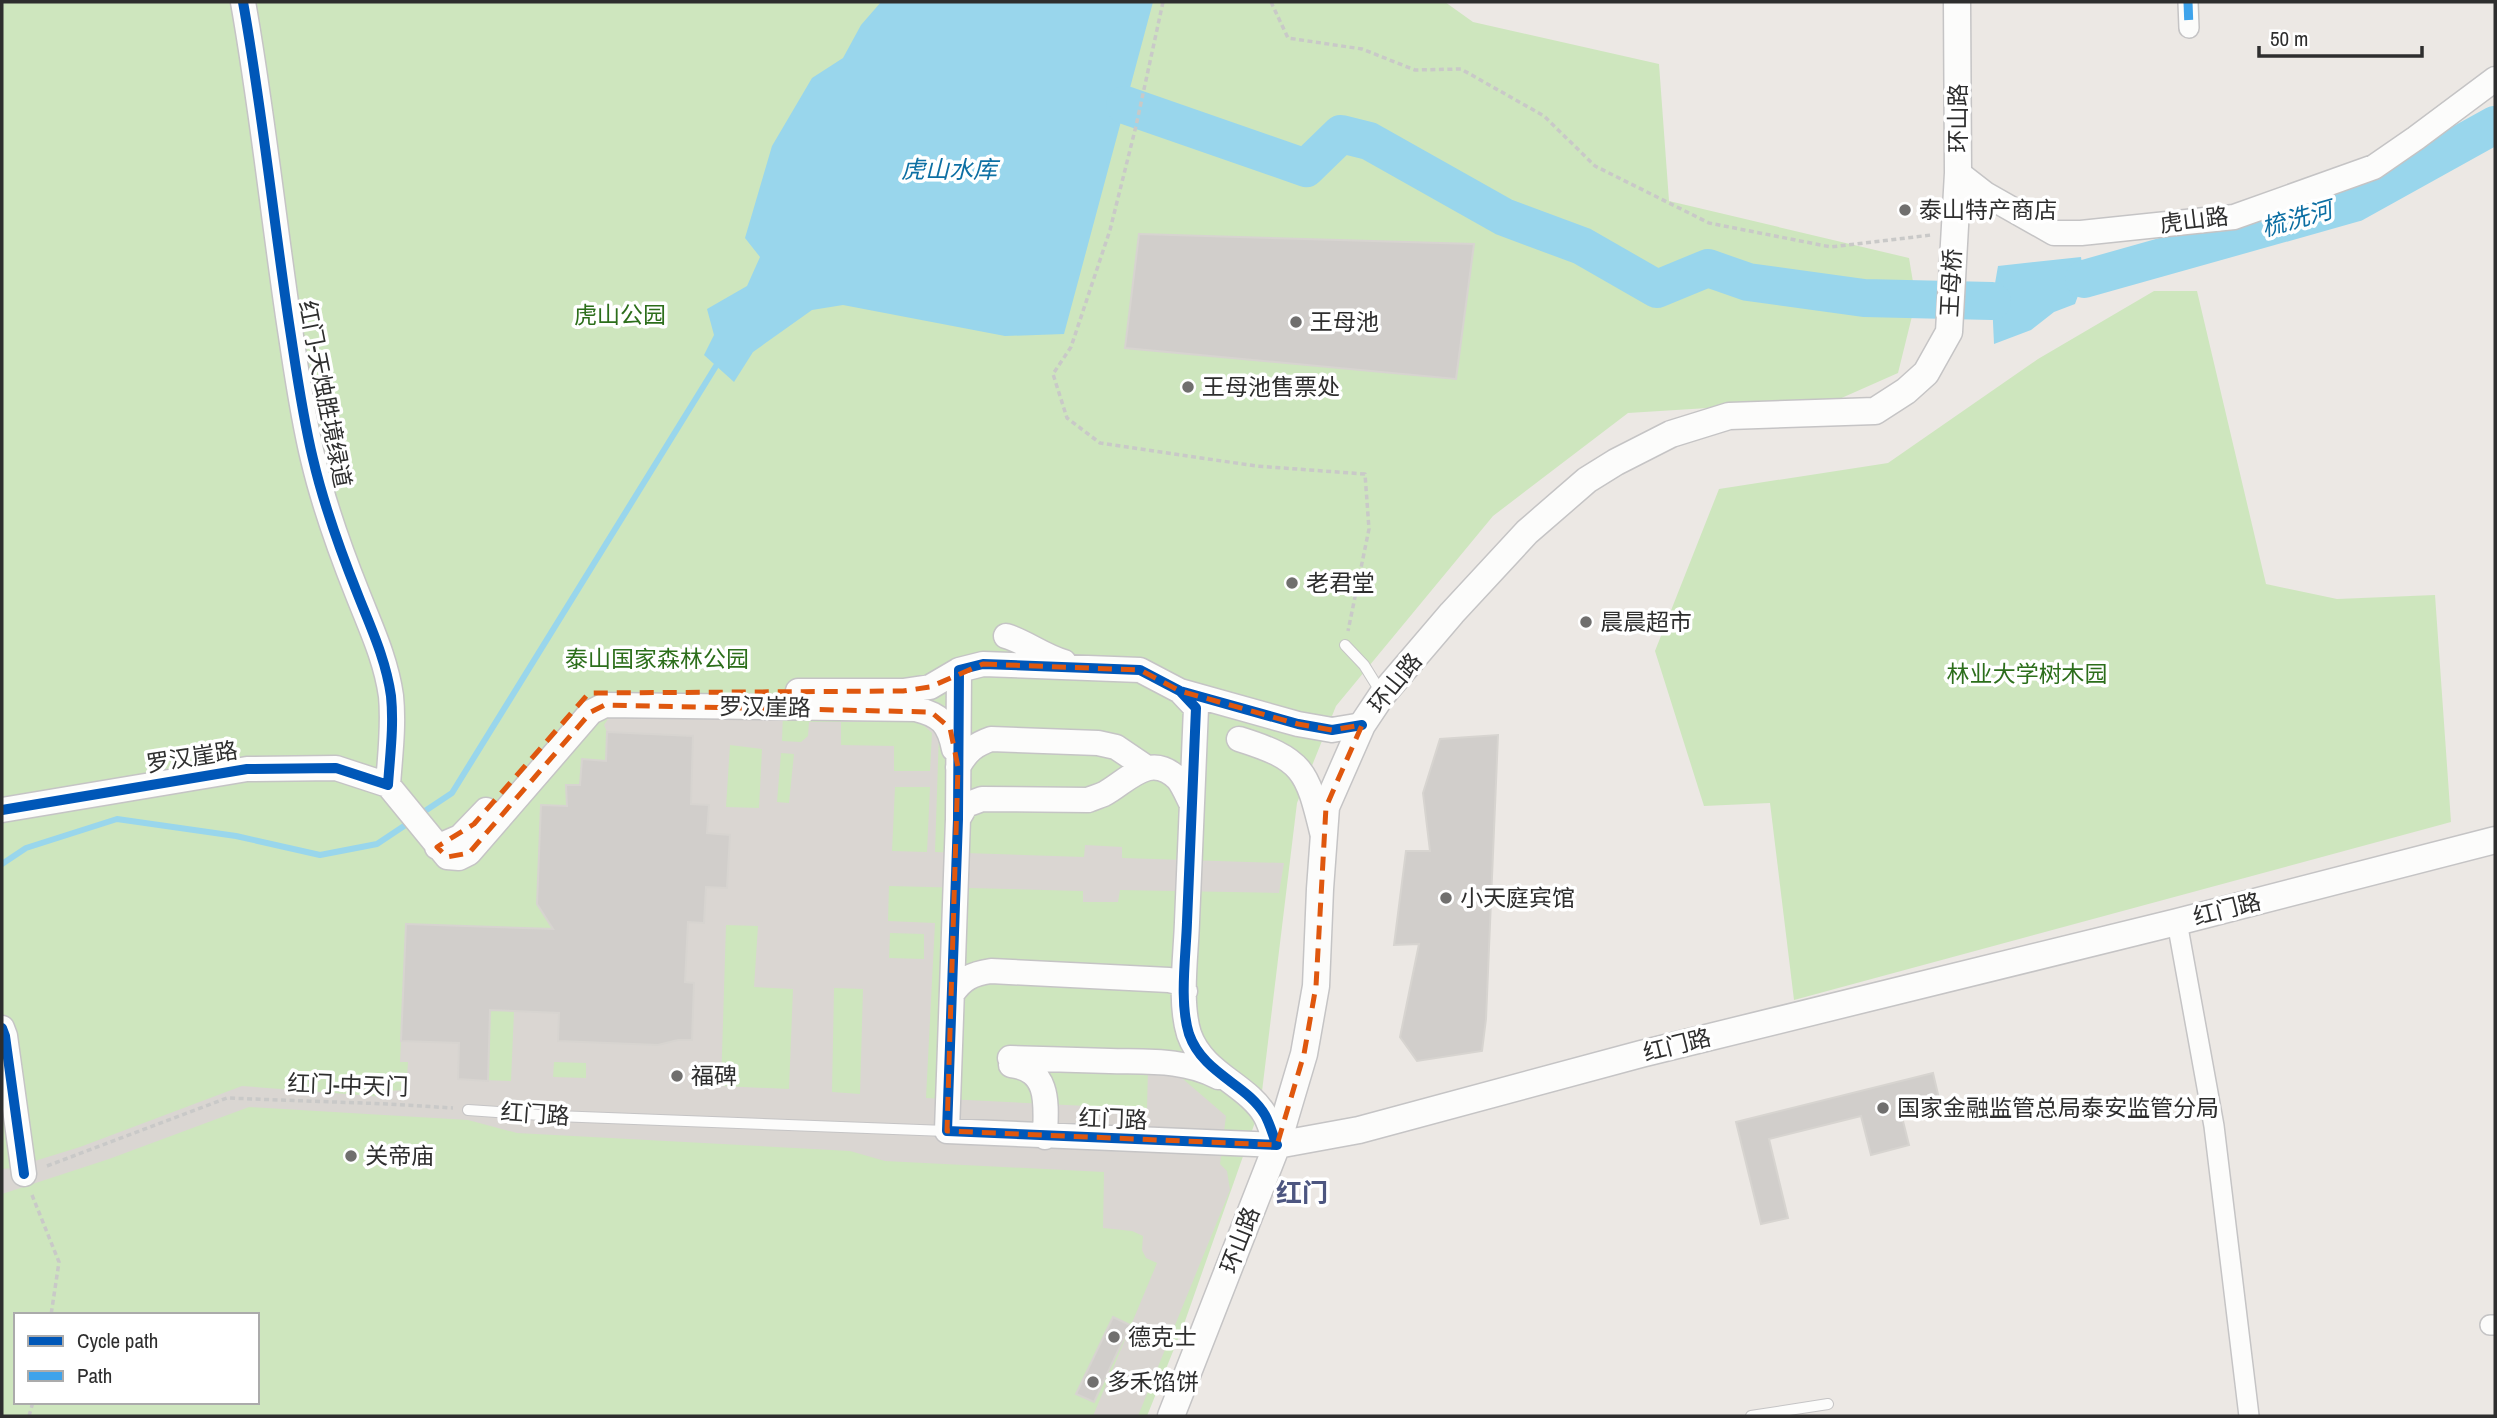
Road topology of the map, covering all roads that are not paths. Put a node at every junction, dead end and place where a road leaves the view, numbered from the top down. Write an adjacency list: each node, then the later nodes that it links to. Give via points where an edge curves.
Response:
1 (243, 2): 19 (street, 红门-天烛胜境绿道, via 313,459 328,518 383,657 391,696 393,748)
2 (1957, 2): 6 (main road, 环山路)
3 (2189, 2): 4 (street)
4 (2189, 28)
5 (2495, 79): 6 (street, 虎山路, via 2374,167 2234,217 2054,233)
6 (1958, 173): 7 (main road, 环山路)
7 (1954, 233): 8 (main road, 王母桥)
8 (1949, 332): 14 (main road, 环山路, via 1926,373 1875,411 1729,416 1671,434 1587,480 1527,533)
9 (1006, 636): 11 (street)
10 (1345, 645): 14 (lane, via 1364,664)
11 (1081, 667): 12 (street, via 983,664); 13 (street, via 1140,670)
12 (959, 670): 17 (street); 25 (street, 罗汉崖路, via 930,687 903,691 603,689 589,693 474,824)
13 (1180, 691): 15 (street, via 1297,724 1332,730); 20 (street, via 1196,708)
14 (1382, 695): 15 (main road, 环山路)
15 (1362, 724): 23 (main road, 环山路, via 1326,807)
16 (1239, 739): 23 (street, via 1264,747 1305,775)
17 (958, 767): 18 (street, via 976,744 991,739 1098,743 1116,747); 22 (street); 25 (street, 罗汉崖路, via 950,728 931,712 916,709 605,705 591,712 469,853 447,857)
18 (1147, 768): 20 (street, via 1163,768 1179,779); 22 (street, via 1088,800 982,799 966,805)
19 (388, 785): 21 (street, 罗汉崖路, via 336,768 247,769); 25 (street)
20 (1191, 803): 27 (street)
21 (2, 810)
22 (958, 819): 28 (street)
23 (1324, 840): 34 (main road, 环山路, via 1316,985 1304,1054)
24 (2495, 840): 26 (main road, 红门路)
25 (438, 847)
26 (2177, 922): 34 (main road, 红门路, via 1641,1054 1359,1130); 39 (street, via 2214,1126)
27 (1185, 991): 28 (street, via 1169,980 991,971 961,980); 30 (street, via 1190,1036 1200,1054)
28 (952, 994): 32 (street)
29 (2, 1028): 35 (street)
30 (1231, 1084): 33 (street, via 1186,1065 1011,1061 1030,1070 1044,1091); 34 (street, via 1265,1114)
31 (468, 1110): 32 (lane, 红门路)
32 (947, 1131): 33 (street, 红门路)
33 (1045, 1137): 34 (street, 红门路)
34 (1277, 1145): 37 (main road, 环山路)
35 (24, 1174)
36 (1828, 1404): 38 (lane)
37 (1171, 1416)
38 (1751, 1416)
39 (2249, 1416)

